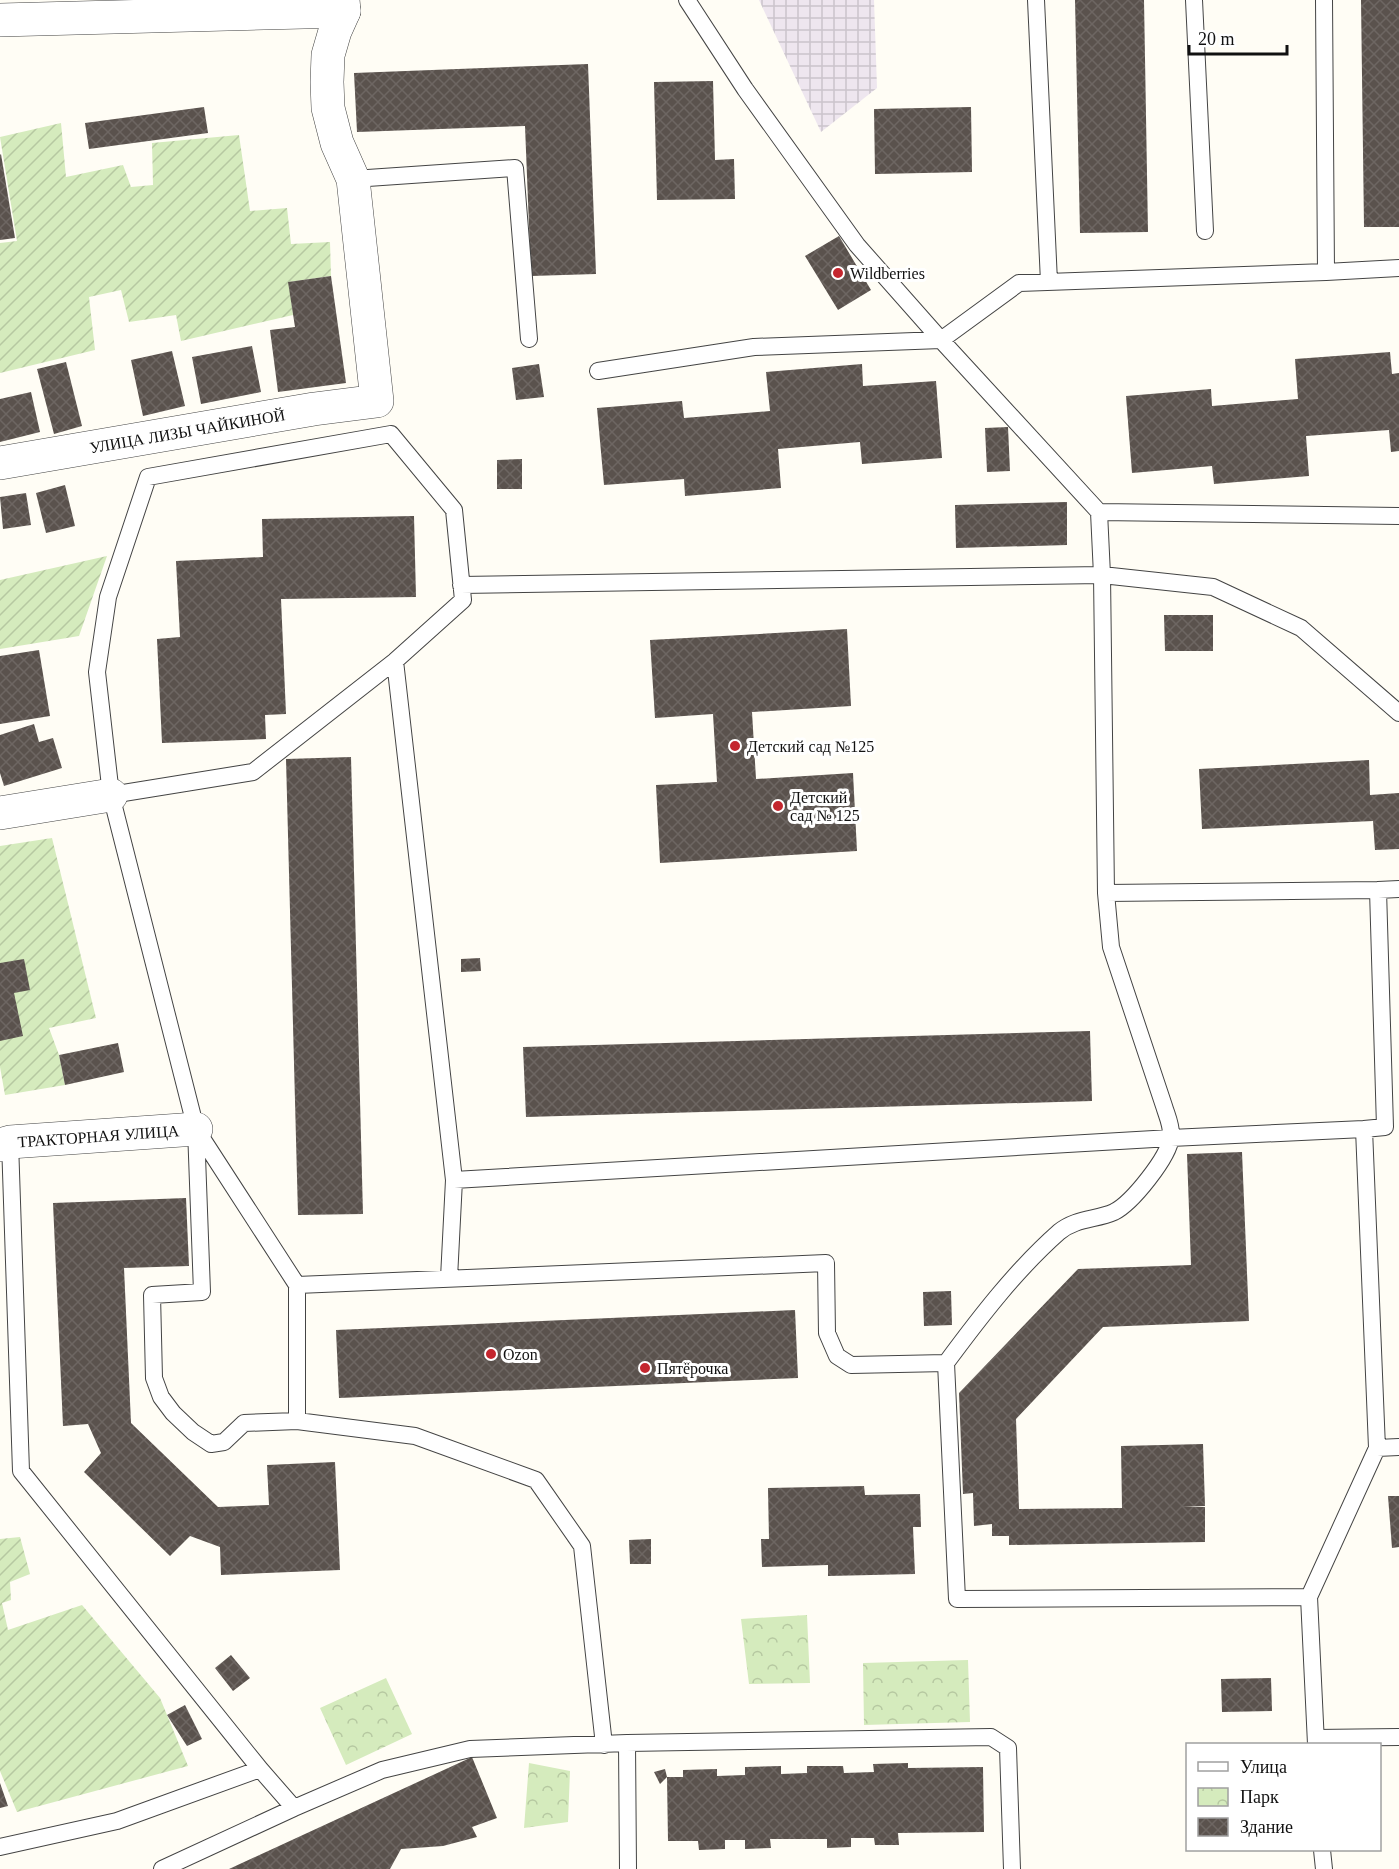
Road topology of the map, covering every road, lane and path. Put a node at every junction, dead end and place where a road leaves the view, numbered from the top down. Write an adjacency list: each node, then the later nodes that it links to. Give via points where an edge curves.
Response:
1 (687, 0): 13 (lane, via 745,89 857,245)
2 (1035, 0): 11 (lane)
3 (1194, 0): 8 (lane)
4 (1324, 0): 10 (lane)
5 (350, 4): 6 (street); 7 (street, via 335,31 328,55 328,99 337,143)
6 (0, 20)
7 (353, 179): 12 (lane, via 514,168); 15 (street, УЛИЦА ЛИЗЫ ЧАЙКИНОЙ, via 377,401)
8 (1205, 231)
9 (1399, 268): 10 (lane)
10 (1326, 272): 11 (lane)
11 (1049, 282): 13 (lane, via 1019,283)
12 (529, 339)
13 (941, 340): 14 (lane, via 754,347); 16 (lane)
14 (598, 371)
15 (0, 463)
16 (1099, 512): 17 (lane); 18 (lane)
17 (1399, 516)
18 (1102, 575): 19 (lane); 21 (lane, via 1213,587 1301,628); 26 (lane)
19 (461, 585): 20 (lane, via 463,600); 22 (lane, via 454,510 391,434 148,477 108,597 97,672)
20 (395, 661): 22 (lane, via 253,772); 31 (lane)
21 (1399, 713)
22 (111, 795): 23 (street); 27 (lane)
23 (0, 813)
24 (1399, 889): 25 (lane)
25 (1378, 890): 26 (lane); 28 (lane, via 1385,1127)
26 (1106, 893): 29 (lane, via 1111,948 1167,1115)
27 (196, 1129): 30 (street, ТРАКТОРНАЯ УЛИЦА); 33 (lane); 35 (lane, via 202,1292 152,1295 154,1378 173,1413 211,1443 224,1442 244,1423)
28 (1364, 1129): 29 (lane); 37 (lane)
29 (1171, 1138): 31 (lane); 34 (lane, via 1164,1156 1128,1200 1116,1211 1077,1221 1062,1230 980,1317)
30 (5, 1143): 43 (lane, via 21,1471)
31 (454, 1180): 32 (lane)
32 (449, 1278): 33 (lane); 34 (lane, via 826,1263 827,1333 837,1356 851,1365)
33 (297, 1285): 35 (lane)
34 (946, 1362): 38 (lane, via 957,1599)
35 (297, 1421): 42 (lane, via 415,1436 536,1480 582,1546)
36 (1399, 1447): 37 (lane)
37 (1377, 1448): 38 (lane)
38 (1309, 1597): 40 (lane)
39 (1399, 1737): 40 (lane)
40 (1316, 1741)
41 (627, 1743): 42 (lane); 48 (lane); 49 (lane, via 991,1737 1008,1748)
42 (604, 1745): 44 (lane, via 470,1749 382,1770)
43 (260, 1769): 44 (lane); 45 (lane, via 117,1821)
44 (294, 1808): 47 (lane)
45 (0, 1847)
46 (1322, 1851): 50 (lane)
47 (162, 1869)
48 (628, 1869)
49 (1011, 1869)
50 (1324, 1869)

